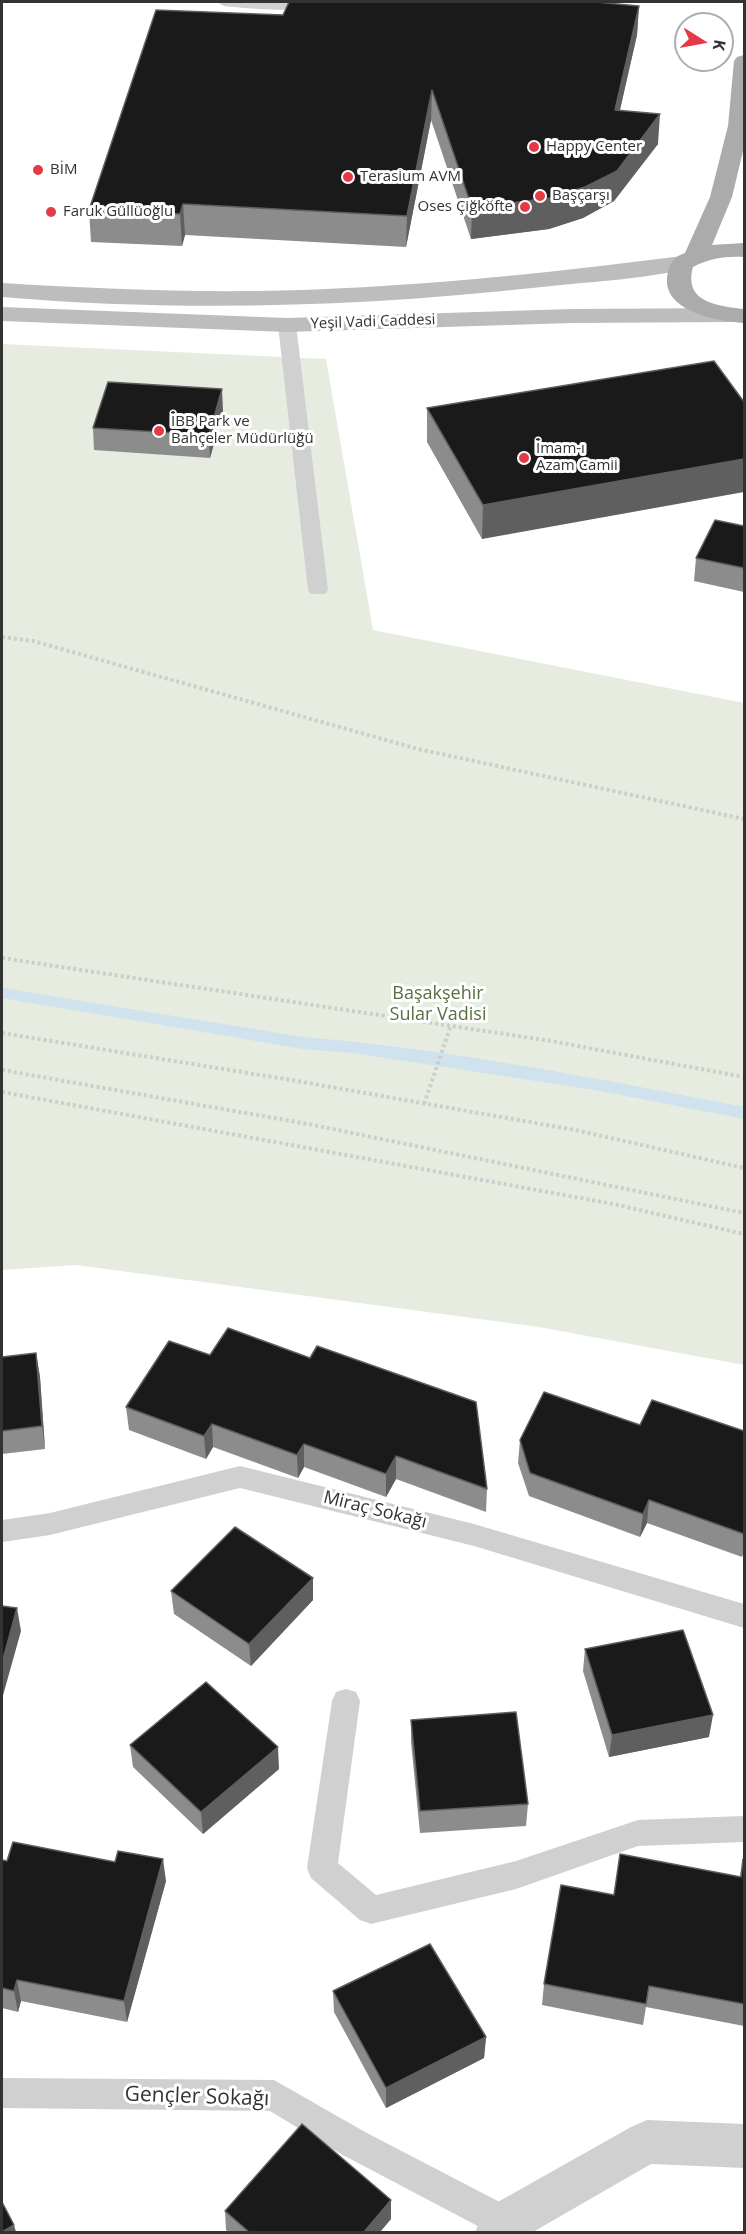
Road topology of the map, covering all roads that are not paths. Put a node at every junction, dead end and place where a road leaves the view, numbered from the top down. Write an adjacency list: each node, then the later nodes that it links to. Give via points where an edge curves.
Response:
1 (224, 2): 2 (lane, via 280,6)
2 (313, 2)
3 (744, 62): 5 (main road, via 739,126 721,197)
4 (744, 250): 5 (main road, via 716,251)
5 (689, 259): 6 (main road, Yeşil Vadi Caddesi, via 486,287 338,295 193,298); 8 (main road, via 678,284 683,294 711,310)
6 (2, 290)
7 (2, 314): 9 (main road, Yeşil Vadi Caddesi)
8 (738, 316): 9 (main road, Yeşil Vadi Caddesi, via 572,316)
9 (287, 325): 10 (lane)
10 (318, 590)
11 (2, 1531): 12 (lane, Miraç Sokağı, via 50,1524 240,1477 474,1534)
12 (744, 1616)
13 (346, 1701): 14 (lane, via 322,1869 371,1910 516,1875 638,1833)
14 (744, 1829)
15 (2, 2093): 17 (lane, Gençler Sokağı, via 274,2096)
16 (744, 2146): 17 (street, via 647,2142)
17 (502, 2228)

